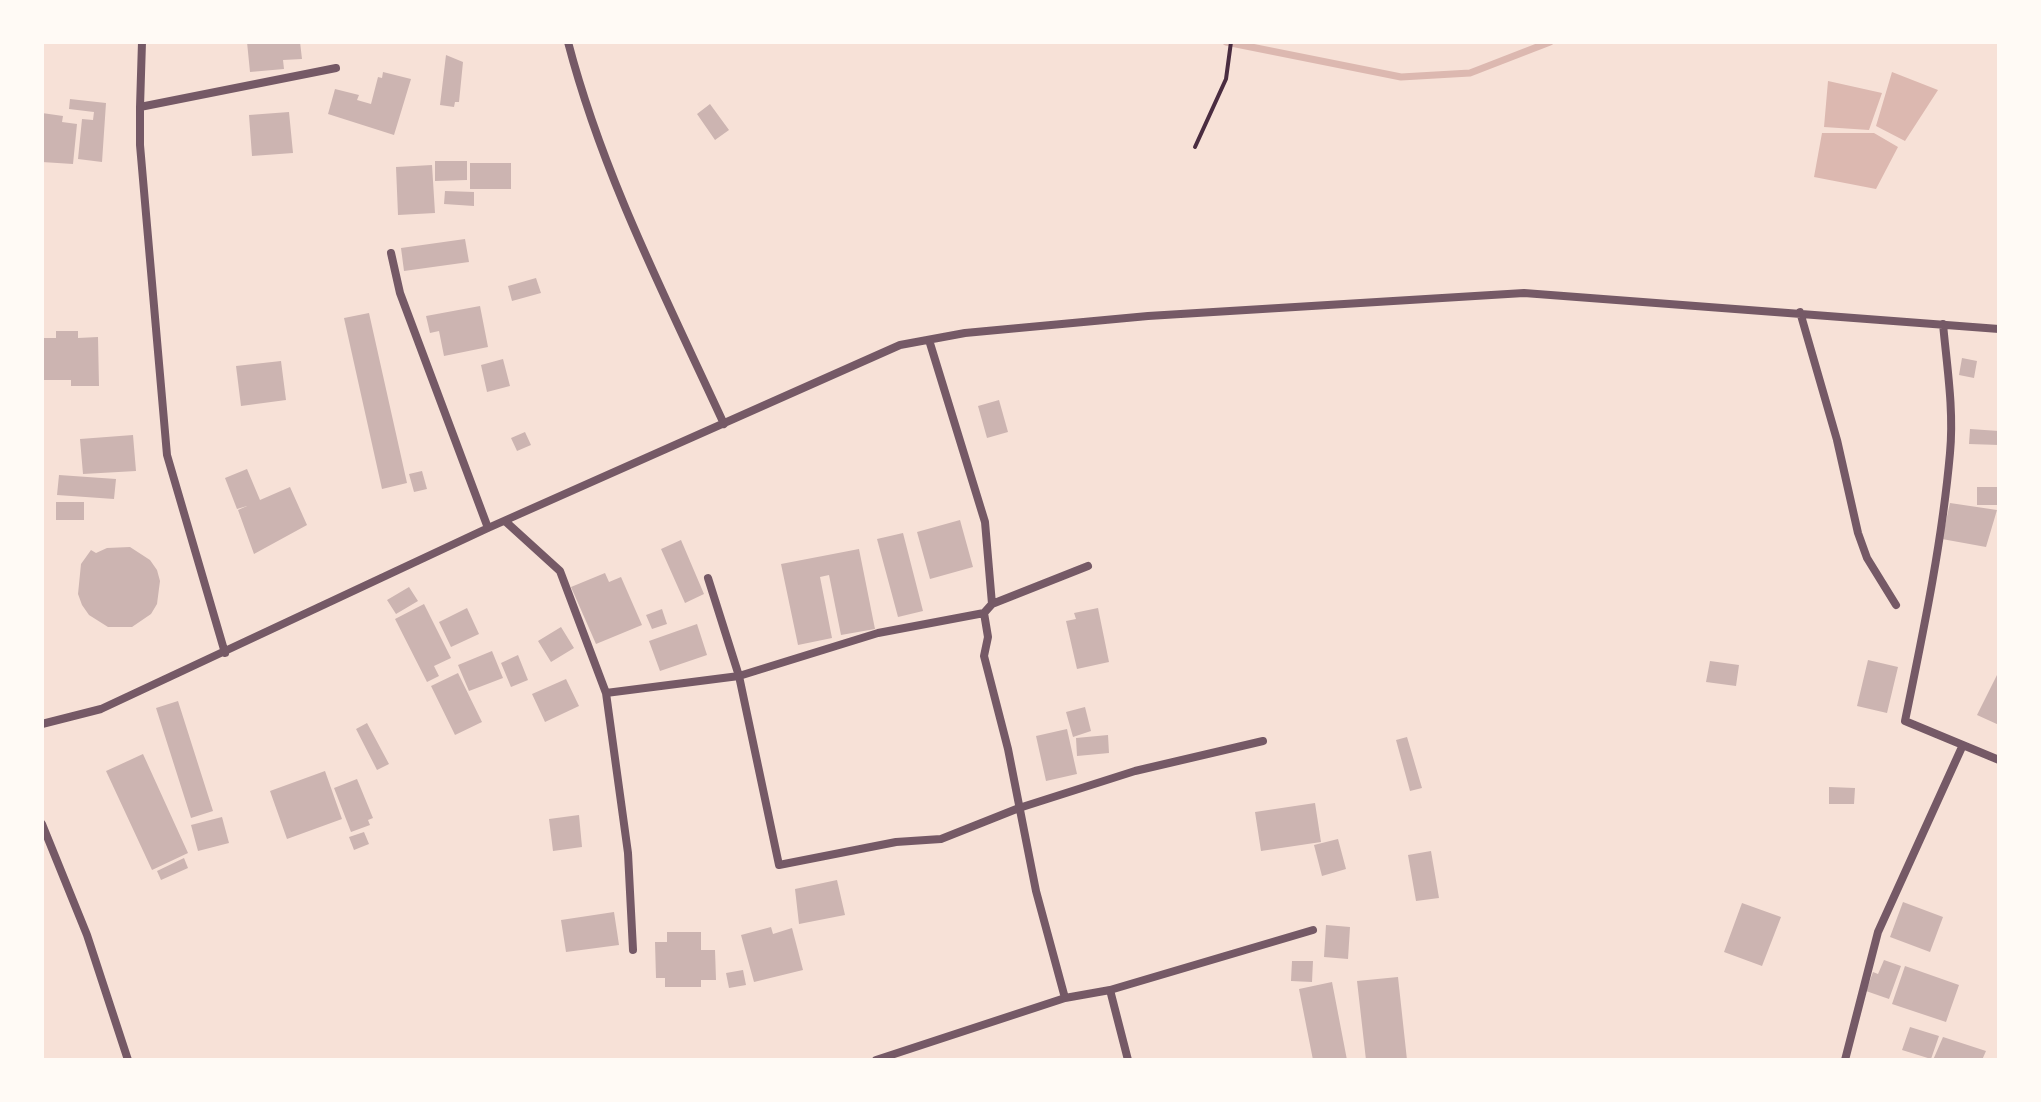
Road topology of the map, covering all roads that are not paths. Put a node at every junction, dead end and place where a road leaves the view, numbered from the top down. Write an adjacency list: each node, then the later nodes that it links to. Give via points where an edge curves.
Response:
1 (142, 42): 4 (street)
2 (568, 42): 10 (street, via 587,113 626,213)
3 (336, 68): 4 (street)
4 (140, 107): 18 (street, via 167,455)
5 (391, 253): 12 (street, via 400,293)
6 (1800, 312): 7 (street); 9 (street, via 1524,293 1467,294 1148,316); 16 (street, via 1858,533)
7 (1943, 324): 8 (street); 23 (street, via 1950,453 1905,721)
8 (1999, 329)
9 (929, 340): 10 (street, via 900,345); 15 (street, via 985,522)
10 (724, 424): 11 (street)
11 (505, 521): 12 (street); 20 (street, via 560,571)
12 (488, 528): 18 (street)
13 (1088, 566): 15 (street)
14 (708, 578): 19 (street)
15 (992, 604): 17 (street)
16 (1896, 605)
17 (984, 613): 19 (street, via 878,633); 25 (street, via 984,656)
18 (225, 653): 21 (street, via 101,709)
19 (739, 676): 20 (street); 25 (street, via 779,865 896,842 941,839)
20 (606, 693): 28 (street, via 628,853)
21 (42, 724)
22 (1263, 741): 25 (street, via 1135,771)
23 (1962, 747): 24 (street); 34 (street, via 1878,932)
24 (1999, 760)
25 (1019, 808): 30 (street)
26 (42, 824): 31 (street, via 87,935)
27 (1313, 930): 29 (street)
28 (633, 950)
29 (1110, 990): 30 (street); 33 (street)
30 (1065, 998): 32 (street)
31 (128, 1060)
32 (876, 1060)
33 (1128, 1060)
34 (1845, 1060)

